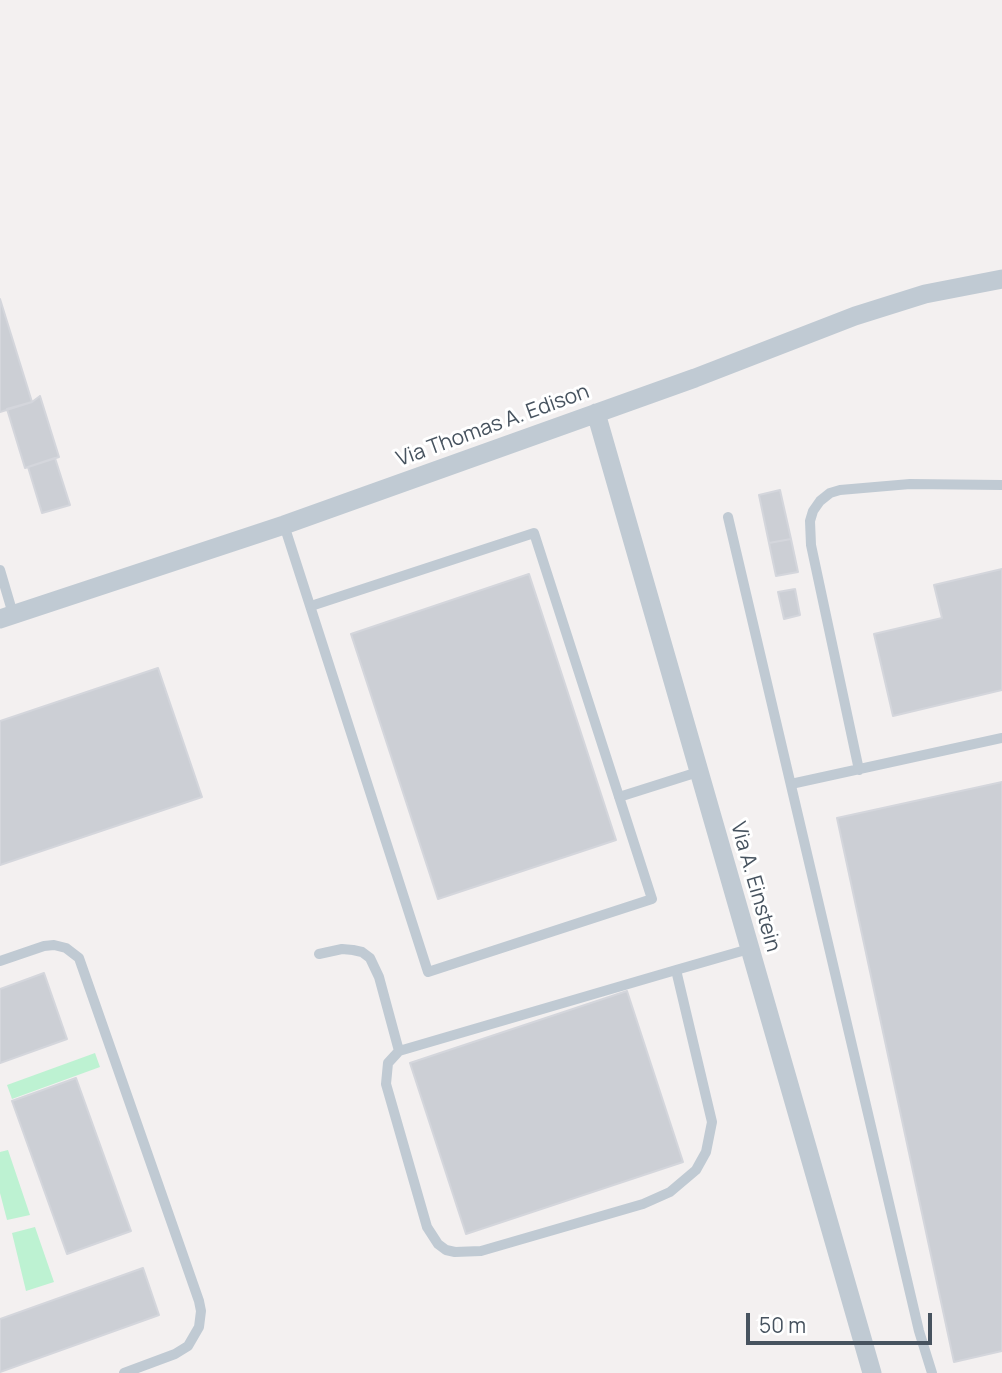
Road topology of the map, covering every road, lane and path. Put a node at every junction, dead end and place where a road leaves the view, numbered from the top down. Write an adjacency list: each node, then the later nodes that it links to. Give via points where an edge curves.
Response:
1 (1002, 279): 2 (street, Via Thomas A. Edison, via 925,294 855,316)
2 (596, 413): 5 (street, Via Thomas A. Edison); 11 (street, Via A. Einstein)
3 (1002, 485): 10 (lane, via 910,484 840,490 830,493 813,511 811,545)
4 (728, 517): 12 (lane)
5 (284, 525): 7 (lane); 8 (street, Via Thomas A. Edison)
6 (0, 570): 8 (lane)
7 (311, 606): 13 (lane, via 534,533); 13 (lane, via 428,972 652,899)
8 (7, 616)
9 (1002, 738): 10 (lane)
10 (859, 770): 12 (lane)
11 (698, 772): 13 (lane); 14 (street, Via A. Einstein)
12 (791, 784): 21 (lane)
13 (619, 797)
14 (749, 949): 17 (lane); 20 (street, Via A. Einstein)
15 (319, 954): 18 (lane, via 353,950 370,958)
16 (0, 961): 19 (lane, via 54,945 79,958 199,1301 199,1327 188,1346)
17 (676, 970): 18 (lane); 18 (lane, via 711,1132 696,1170 670,1192 643,1204 481,1251 446,1250 427,1227 386,1084 388,1063)
18 (399, 1051)
19 (124, 1373)
20 (872, 1373)
21 (932, 1373)

